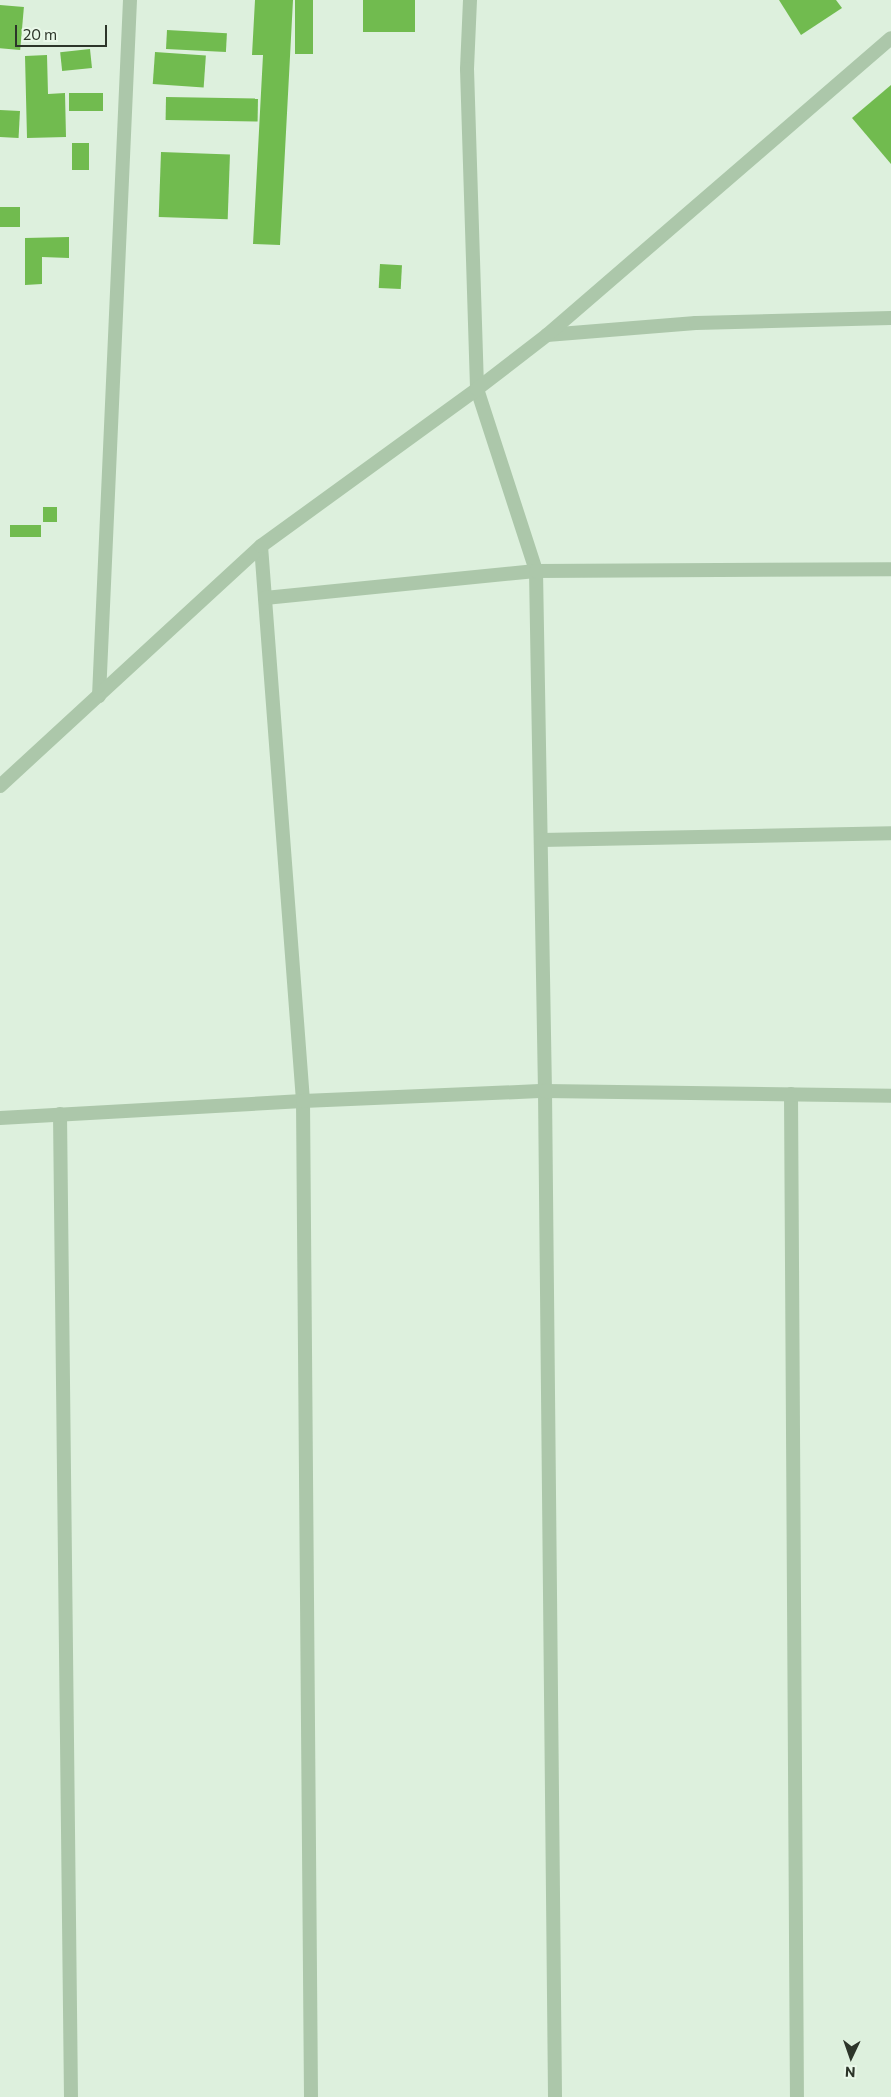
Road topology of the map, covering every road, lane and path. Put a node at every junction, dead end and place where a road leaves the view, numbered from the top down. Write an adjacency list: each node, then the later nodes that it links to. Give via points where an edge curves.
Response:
1 (130, 0): 11 (street)
2 (470, 0): 6 (street, via 467,69)
3 (891, 38): 5 (street)
4 (891, 318): 5 (street, via 696,323)
5 (547, 335): 6 (street)
6 (477, 389): 7 (street); 9 (street)
7 (261, 546): 10 (street); 11 (street)
8 (891, 569): 9 (street)
9 (536, 570): 10 (street); 14 (street)
10 (265, 598): 18 (street)
11 (99, 696): 12 (street)
12 (0, 786)
13 (891, 833): 14 (street)
14 (541, 840): 15 (street)
15 (545, 1091): 16 (street); 18 (street); 23 (street)
16 (791, 1094): 17 (street); 24 (street)
17 (891, 1096)
18 (303, 1101): 19 (street); 22 (street)
19 (60, 1114): 20 (street); 21 (street)
20 (0, 1118)
21 (70, 2097)
22 (311, 2097)
23 (555, 2097)
24 (797, 2097)

